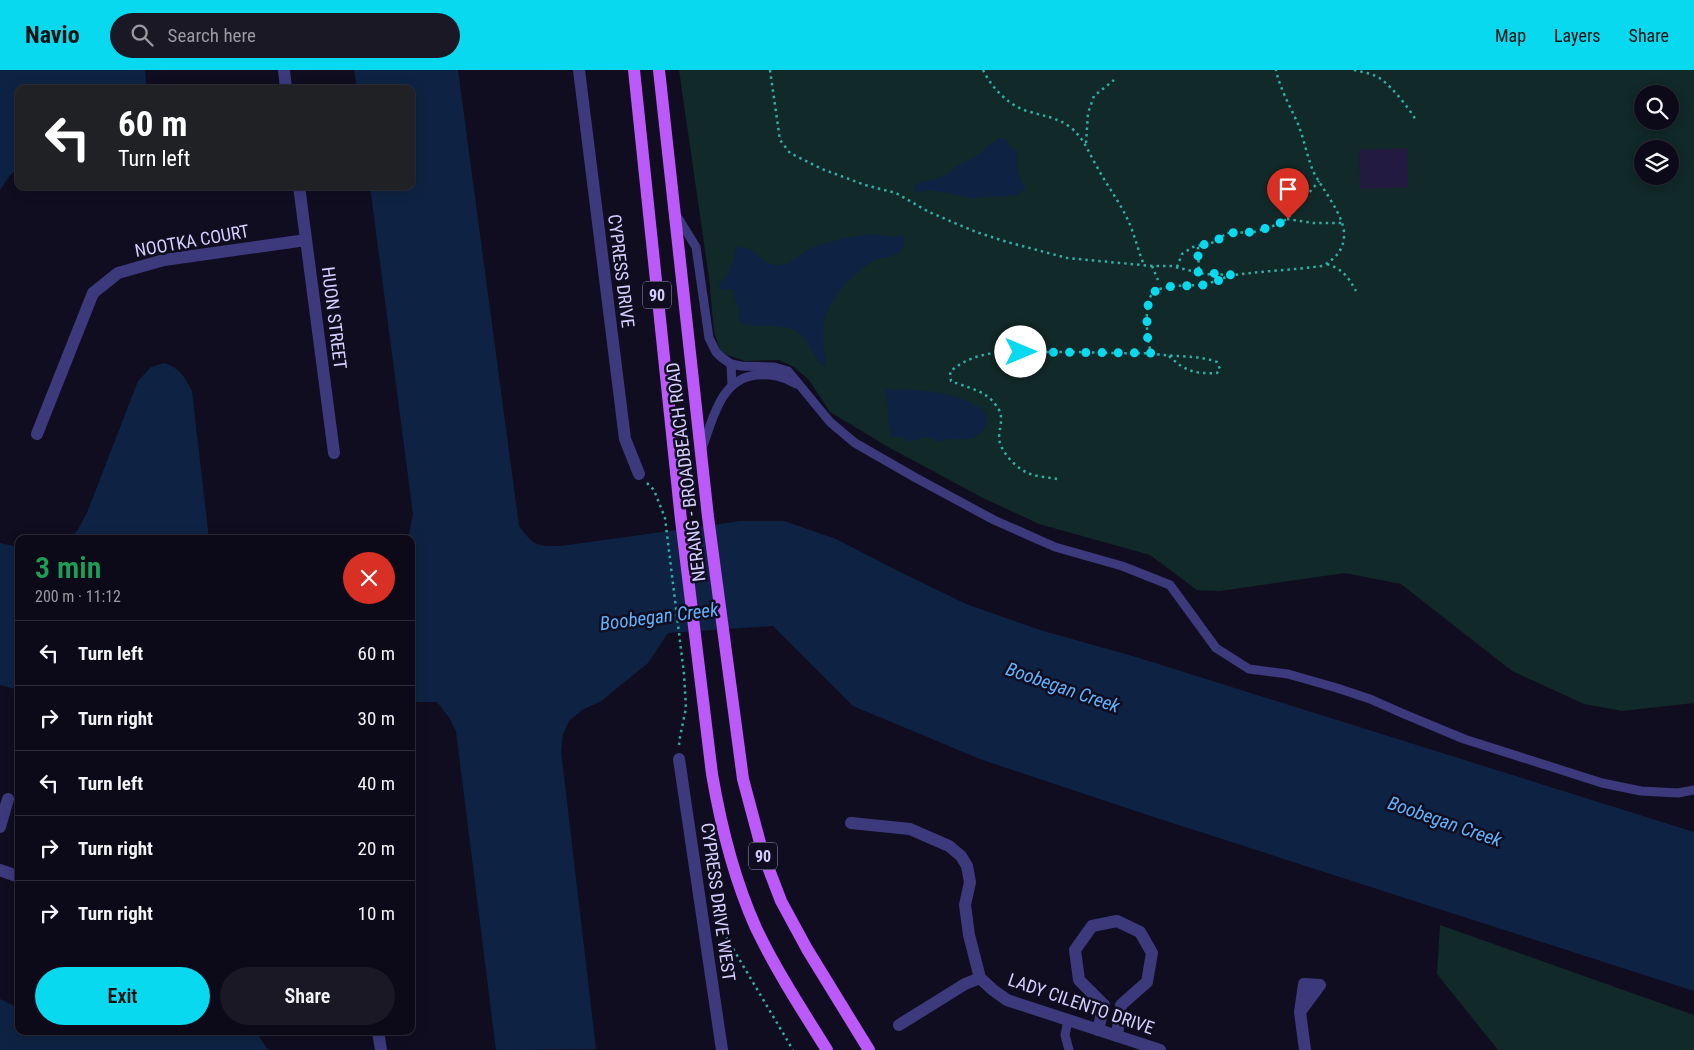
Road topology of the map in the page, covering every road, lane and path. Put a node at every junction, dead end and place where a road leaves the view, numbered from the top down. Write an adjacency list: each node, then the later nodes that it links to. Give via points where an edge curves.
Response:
1 (284, 70): 10 (street)
2 (578, 70): 36 (street, CYPRESS DRIVE, via 625,439)
3 (634, 70): 56 (main road, NERANG - BROADBEACH ROAD / 90, via 681,520 712,774 733,868 756,927)
4 (659, 70): 15 (main road, NERANG - BROADBEACH ROAD / 90)
5 (770, 70): 21 (path, via 780,140 790,153 839,177 896,193 929,212 1006,242 1067,258)
6 (983, 70): 12 (path, via 1000,94 1015,107 1057,119 1069,126)
7 (1276, 70): 13 (path)
8 (1354, 70): 11 (path, via 1381,79)
9 (1114, 80): 12 (path, via 1094,96 1088,112)
10 (286, 85)
11 (1416, 120)
12 (1086, 144): 21 (path, via 1125,214)
13 (1318, 181): 16 (path); 17 (path)
14 (300, 190): 18 (street, HUON STREET)
15 (674, 212): 30 (lane, via 696,247 709,338 716,352); 34 (main road, NERANG - BROADBEACH ROAD / 90)
16 (1288, 219): 17 (path); 19 (path, via 1254,232 1227,233 1215,242)
17 (1342, 223): 20 (path, via 1341,249)
18 (306, 240): 33 (street, NOOTKA COURT, via 164,260 118,273 93,293); 35 (street, HUON STREET)
19 (1198, 246): 23 (path, via 1182,254); 24 (path)
20 (1326, 264): 25 (path); 27 (path, via 1346,274)
21 (1144, 265): 22 (path)
22 (1152, 266): 23 (path); 26 (path)
23 (1177, 267): 24 (path)
24 (1198, 272): 25 (path)
25 (1232, 275): 28 (path, via 1202,285 1167,287 1153,293 1147,338)
26 (1158, 280)
27 (1356, 291)
28 (1151, 353): 29 (path); 37 (path, via 1002,352 973,358 950,372 951,381 994,402 1002,418 1000,442 1011,459 1026,472)
29 (1169, 356): 29 (path, via 1210,359 1220,369 1217,372 1197,372 1182,368)
30 (731, 364): 31 (lane); 32 (lane, via 781,368 792,374)
31 (732, 385): 32 (lane, via 763,374 786,378); 34 (lane, via 720,402)
32 (801, 387): 39 (lane, via 830,422 855,443 994,520 1055,547 1122,566 1170,585 1216,648 1249,670 1288,674 1338,688 1464,738 1602,783 1641,791 1678,793)
33 (37, 434)
34 (701, 450): 57 (main road, NERANG - BROADBEACH ROAD / 90, via 743,779 763,854 799,936)
35 (334, 453)
36 (639, 474): 38 (path, via 654,490 665,518 686,708)
37 (1057, 479)
38 (679, 759): 45 (street, CYPRESS DRIVE WEST)
39 (1694, 790)
40 (8, 799): 42 (street)
41 (851, 824): 46 (street, via 910,828 949,846 961,856 970,882 965,905)
42 (0, 827)
43 (0, 870): 44 (street)
44 (15, 876)
45 (703, 923): 54 (street, CYPRESS DRIVE WEST); 55 (path, via 722,930)
46 (980, 978): 48 (street, LADY CILENTO DRIVE, via 1007,1000); 49 (street)
47 (1300, 1012): 60 (street)
48 (1068, 1021): 50 (street, LADY CILENTO DRIVE); 58 (lane, via 1065,1035)
49 (898, 1025)
50 (1098, 1030): 52 (street, LADY CILENTO DRIVE); 52 (street, via 1104,1005 1079,980 1075,950 1092,926 1117,921 1140,932 1152,953 1147,982 1121,1004)
51 (379, 1035): 53 (street)
52 (1118, 1036): 59 (street, LADY CILENTO DRIVE)
53 (381, 1050)
54 (722, 1050)
55 (793, 1050)
56 (826, 1050)
57 (869, 1050)
58 (1069, 1050)
59 (1160, 1050)
60 (1305, 1050)

